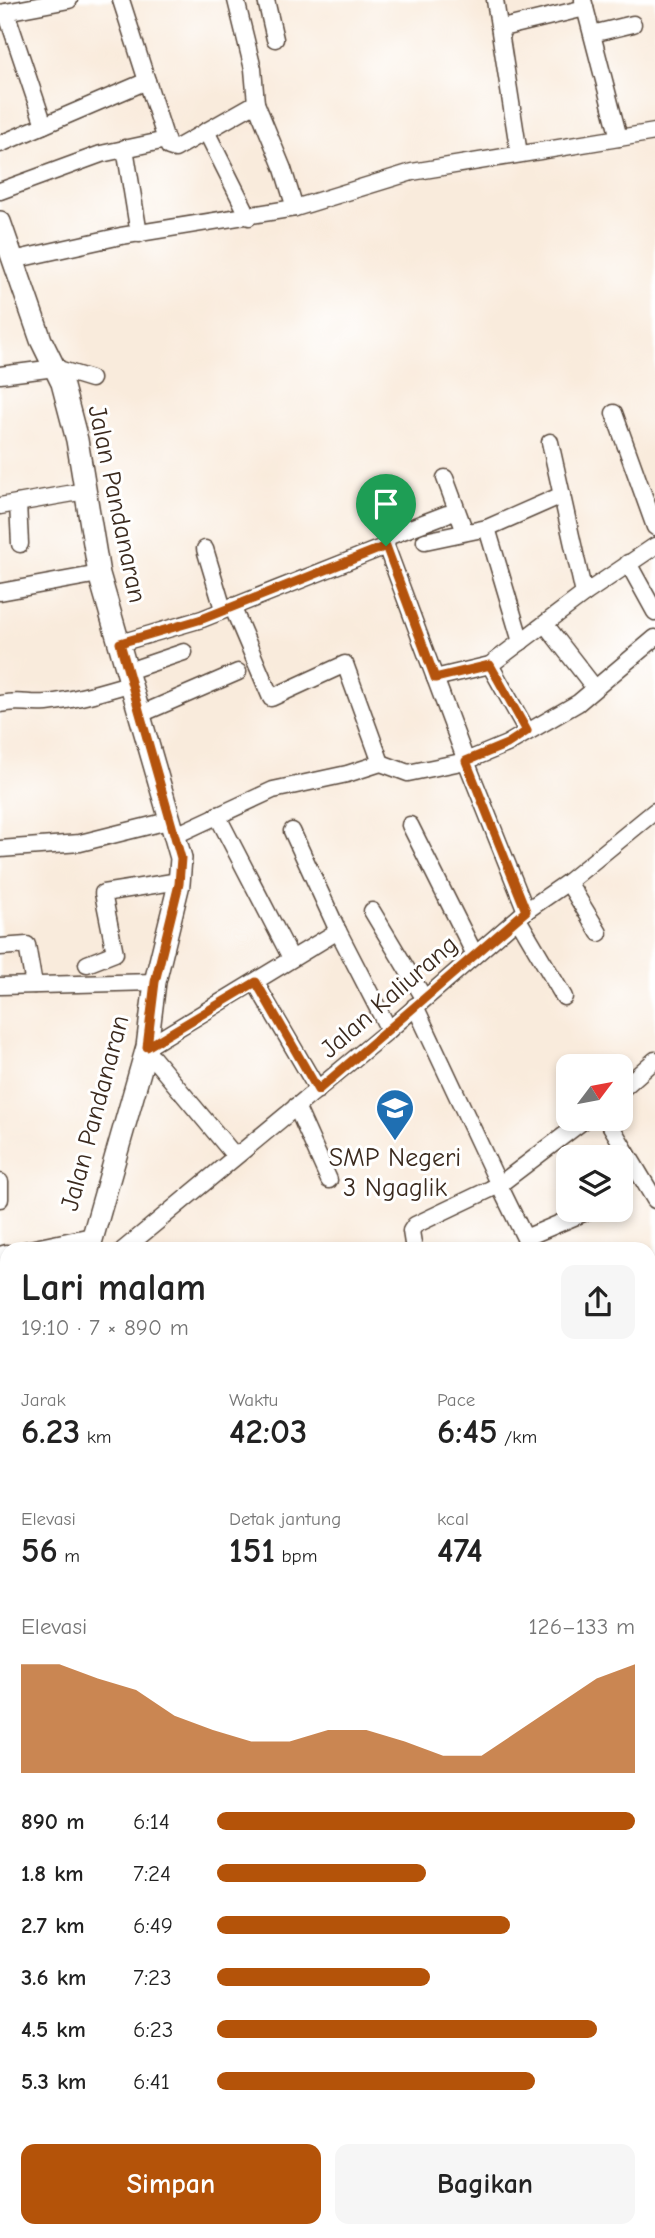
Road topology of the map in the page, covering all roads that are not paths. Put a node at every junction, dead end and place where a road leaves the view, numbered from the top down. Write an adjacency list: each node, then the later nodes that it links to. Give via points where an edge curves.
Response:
1 (69, 0): 7 (street)
2 (121, 0): 12 (street)
3 (236, 0): 13 (street, via 253,69)
4 (266, 0): 11 (street)
5 (495, 0): 9 (street)
6 (584, 4): 9 (street); 10 (street)
7 (3, 13): 14 (street)
8 (634, 24): 10 (street)
9 (502, 28): 21 (street)
10 (592, 34): 17 (street)
11 (275, 39)
12 (147, 81): 14 (street); 18 (street)
13 (256, 103): 15 (street); 23 (street)
14 (44, 125): 19 (street)
15 (206, 131): 18 (street, via 175,149); 24 (street)
16 (655, 132): 17 (street)
17 (619, 138): 21 (street)
18 (166, 140): 20 (street)
19 (0, 144)
20 (125, 148): 22 (street); 26 (street)
21 (519, 154): 23 (street, via 412,172)
22 (0, 191)
23 (295, 208): 24 (street)
24 (250, 217): 26 (street)
25 (0, 222): 27 (main road, Jalan Pandanaran)
26 (139, 234): 27 (street)
27 (13, 260): 28 (main road, Jalan Pandanaran)
28 (55, 368): 29 (street); 30 (street); 34 (main road, Jalan Pandanaran, via 77,440)
29 (0, 375)
30 (91, 379)
31 (614, 413): 39 (street)
32 (550, 442): 35 (street)
33 (445, 478): 41 (street)
34 (85, 491): 36 (street); 48 (main road, Jalan Pandanaran)
35 (562, 495): 40 (street); 50 (street)
36 (18, 503): 37 (street); 43 (street)
37 (0, 506)
38 (447, 514): 44 (street, via 392,535)
39 (655, 527)
40 (487, 528): 41 (street); 55 (street)
41 (466, 532): 42 (street)
42 (425, 541)
43 (20, 544)
44 (386, 546): 51 (street); 61 (street)
45 (655, 546): 47 (street)
46 (205, 550): 51 (street)
47 (628, 563): 50 (street); 52 (street)
48 (99, 574): 49 (street); 56 (main road, Jalan Pandanaran)
49 (0, 593)
50 (584, 594): 53 (street)
51 (228, 608): 56 (street); 67 (street, via 271,698 345,664)
52 (655, 611)
53 (545, 624): 55 (street); 62 (street)
54 (655, 638): 62 (street)
55 (521, 642): 58 (street)
56 (120, 643): 60 (main road, Jalan Pandanaran)
57 (184, 652): 60 (street)
58 (490, 665): 61 (street); 65 (street)
59 (238, 672): 64 (street)
60 (130, 677): 63 (street, via 49,703 31,705 18,699); 64 (main road, Jalan Pandanaran)
61 (435, 678): 66 (street)
62 (594, 687): 65 (street, via 578,703)
63 (0, 704)
64 (141, 714): 71 (main road, Jalan Pandanaran)
65 (527, 731): 66 (street)
66 (466, 761): 67 (street, via 408,773); 77 (street)
67 (381, 763): 69 (street, via 273,790)
68 (655, 811): 75 (street, Jalan Kaliurang)
69 (218, 815): 71 (street); 82 (street)
70 (410, 824): 81 (street)
71 (174, 828): 73 (street, via 80,843); 74 (main road, Jalan Pandanaran, via 181,858)
72 (292, 831): 78 (street)
73 (0, 849)
74 (179, 881): 83 (street, via 103,893 115,953); 84 (main road, Jalan Pandanaran)
75 (568, 881): 77 (street, Jalan Kaliurang); 79 (street)
76 (372, 911): 89 (street)
77 (522, 915): 81 (street, Jalan Kaliurang); 88 (street)
78 (338, 932): 82 (street); 90 (street)
79 (599, 933)
80 (0, 947): 86 (street, via 27,945)
81 (475, 955): 89 (street, Jalan Kaliurang)
82 (291, 958): 85 (street)
83 (87, 964)
84 (155, 982): 86 (street); 91 (main road, Jalan Pandanaran)
85 (256, 982): 91 (street); 94 (street)
86 (34, 985): 87 (street)
87 (0, 986)
88 (564, 997)
89 (419, 1002): 90 (street, Jalan Kaliurang); 101 (street)
90 (389, 1030): 94 (street, Jalan Kaliurang)
91 (150, 1052): 98 (street); 105 (main road, Jalan Pandanaran)
92 (655, 1060): 93 (street)
93 (634, 1079)
94 (318, 1090): 95 (street, Jalan Kaliurang)
95 (296, 1106): 98 (street, Jalan Kaliurang); 99 (street)
96 (570, 1131): 101 (street)
97 (614, 1131): 103 (street)
98 (235, 1156): 106 (street, Jalan Kaliurang)
99 (329, 1180)
100 (0, 1182): 102 (street)
101 (499, 1185): 107 (street, via 415,1225); 108 (street)
102 (0, 1199)
103 (655, 1200)
104 (568, 1222): 109 (street)
105 (90, 1242)
106 (133, 1242)
107 (413, 1242)
108 (526, 1242)
109 (531, 1242)

